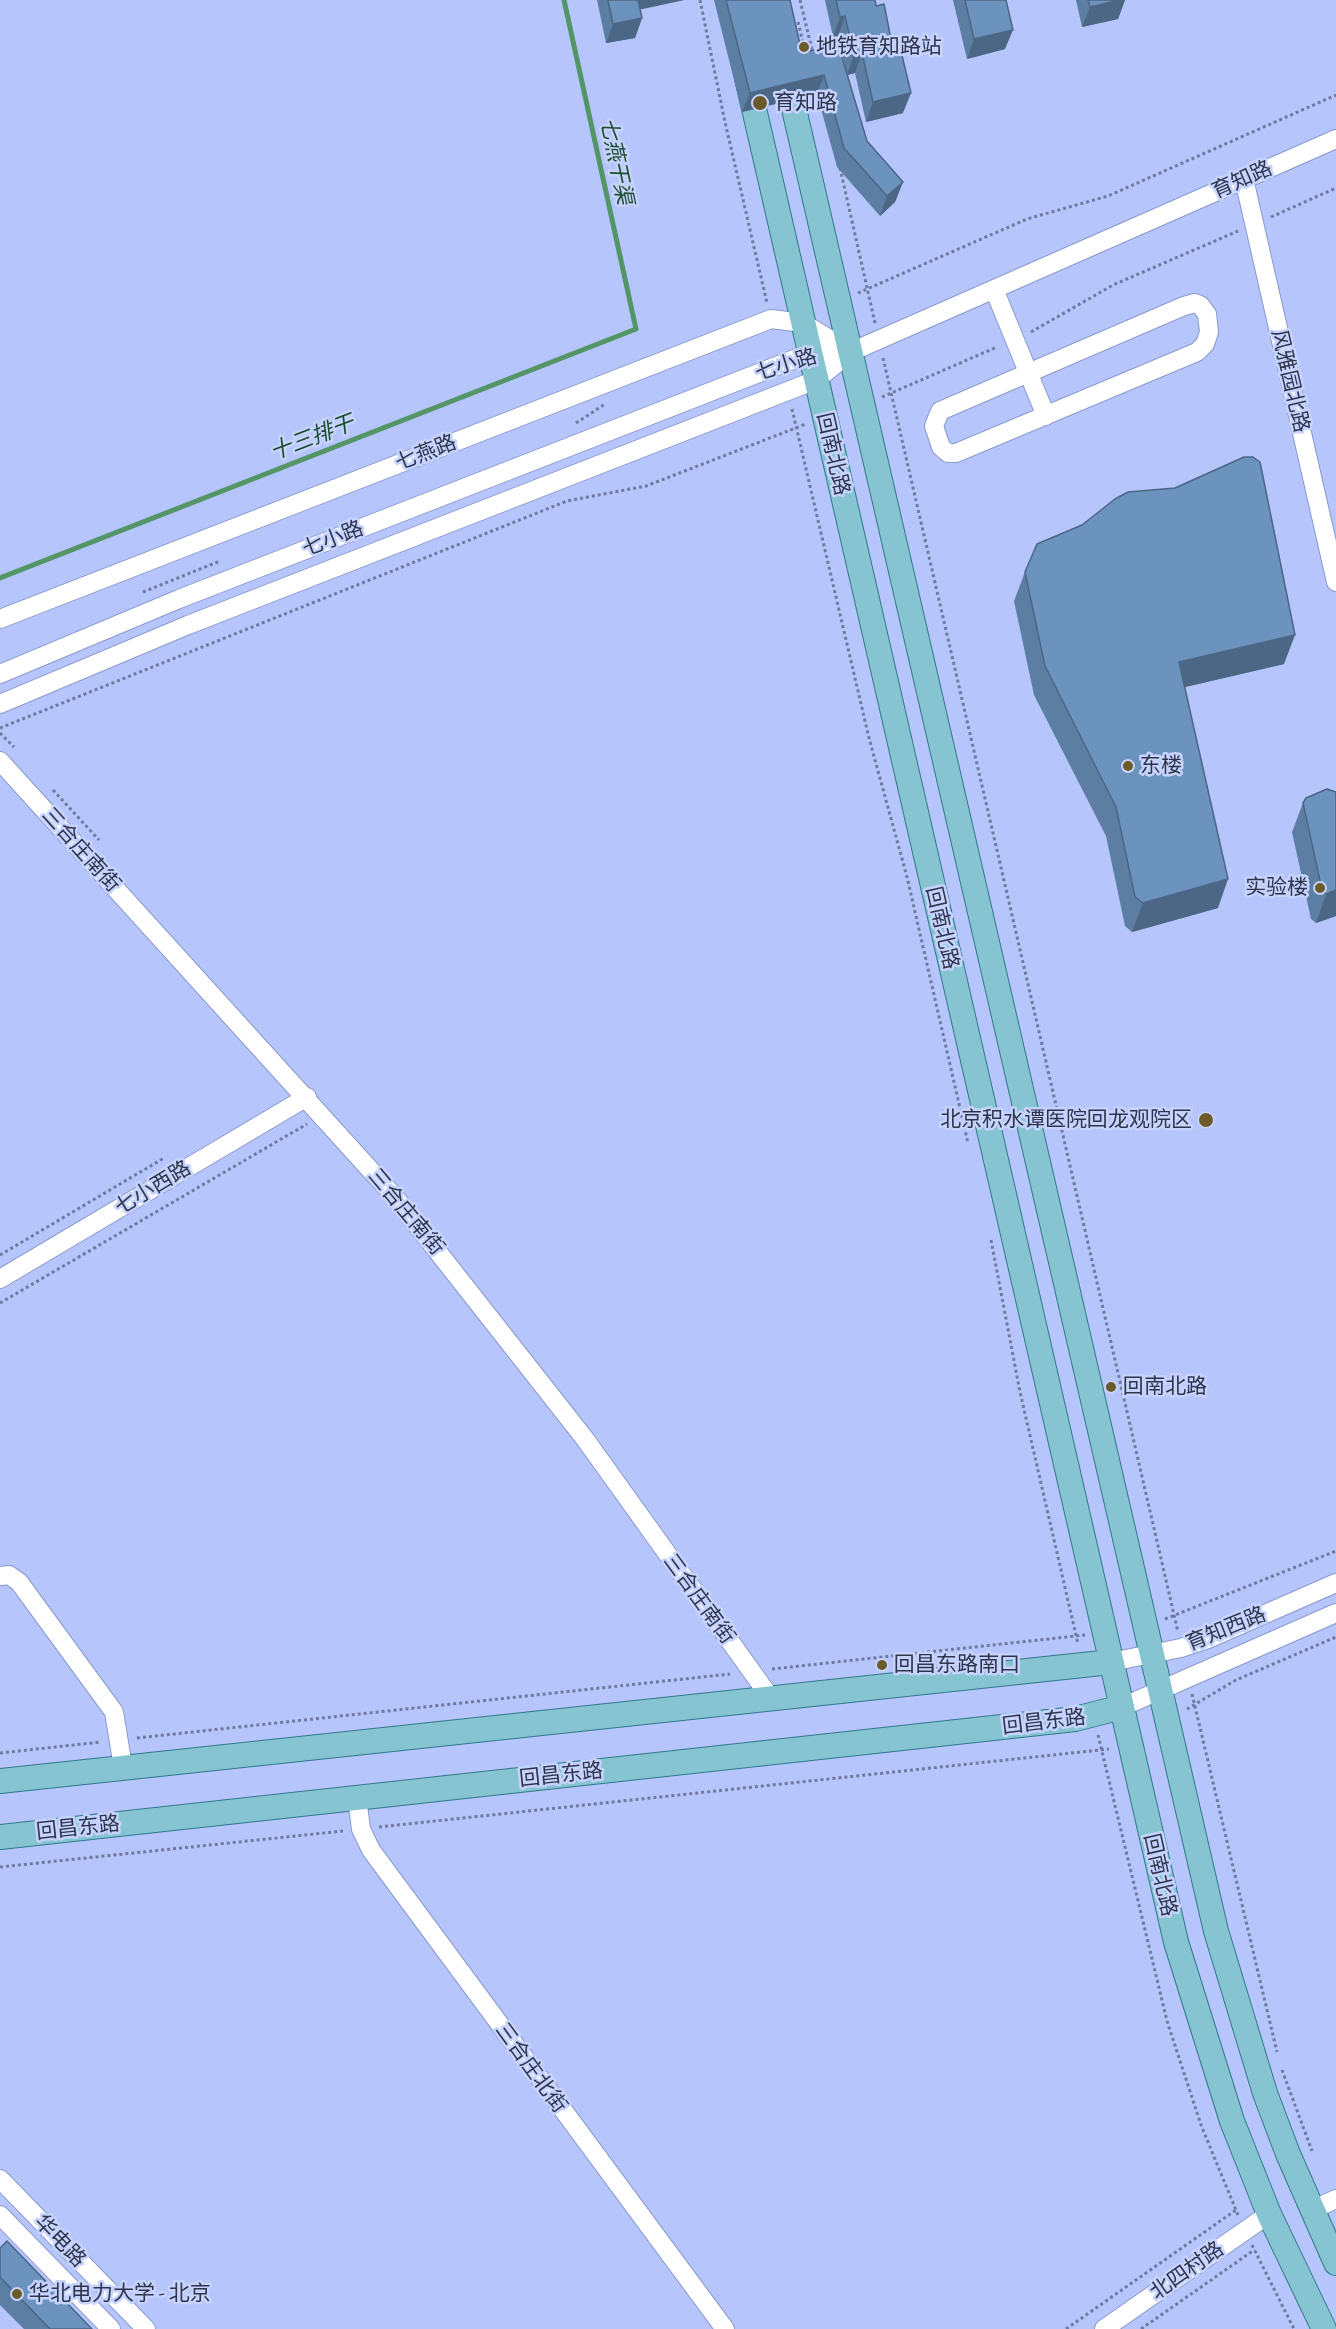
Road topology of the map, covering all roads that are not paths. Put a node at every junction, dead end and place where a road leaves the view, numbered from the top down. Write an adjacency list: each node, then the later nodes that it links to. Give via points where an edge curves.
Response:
1 (781, 52): 7 (main road, 回南北路)
2 (742, 56): 6 (main road, 回南北路)
3 (1336, 139): 4 (street, 育知路)
4 (1244, 179): 5 (street, 育知路); 12 (street, 风雅园北路)
5 (992, 290): 7 (street, 育知路); 9 (street)
6 (803, 323): 7 (street, 七燕路); 8 (main road, 回南北路); 13 (street, 七燕路, via 771,319)
7 (851, 352): 8 (street, 七小路); 10 (street, 七小路); 22 (main road, 回南北路)
8 (810, 353): 10 (main road, 回南北路); 14 (street, 七小路, via 190,594)
9 (1026, 374): 11 (street); 11 (street, via 940,411 934,429 943,449 952,454); 11 (street, via 1184,306 1200,305 1207,314 1208,338 1197,352)
10 (816, 380): 15 (street, 七小路, via 199,621); 23 (main road, 回南北路)
11 (1043, 417)
12 (1336, 582)
13 (0, 619)
14 (0, 674)
15 (0, 704)
16 (0, 761): 17 (street, 三合庄南街)
17 (307, 1097): 18 (street, 七小西路); 25 (street, 三合庄南街, via 486,1310 585,1439)
18 (0, 1279)
19 (0, 1576): 27 (street, via 14,1578 26,1592 114,1712)
20 (1336, 1583): 22 (street, 育知西路, via 1208,1639)
21 (1336, 1613): 24 (street, 育知西路)
22 (1152, 1654): 23 (street, 育知西路); 24 (main road, 回南北路)
23 (1111, 1662): 25 (main road); 26 (main road, 回南北路)
24 (1160, 1690): 26 (street, 育知西路); 33 (main road, 回南北路, via 1216,1931 1244,2031)
25 (770, 1697): 27 (main road)
26 (1122, 1707): 29 (main road, 回昌东路, via 1063,1720); 34 (main road, 回南北路, via 1191,1995 1228,2110)
27 (123, 1767): 28 (main road)
28 (0, 1781)
29 (357, 1798): 30 (main road, 回昌东路); 39 (street, 三合庄北街, via 361,1829 371,1850)
30 (0, 1837)
31 (0, 2179): 38 (street, 华电路)
32 (1336, 2199): 33 (street)
33 (1312, 2210): 36 (main road, 回南北路)
34 (1269, 2214): 40 (street, 北四村路); 41 (main road, 回南北路)
35 (0, 2215): 37 (street, 华电路)
36 (1336, 2263)
37 (111, 2329)
38 (146, 2329)
39 (725, 2329)
40 (1104, 2329)
41 (1324, 2329)

